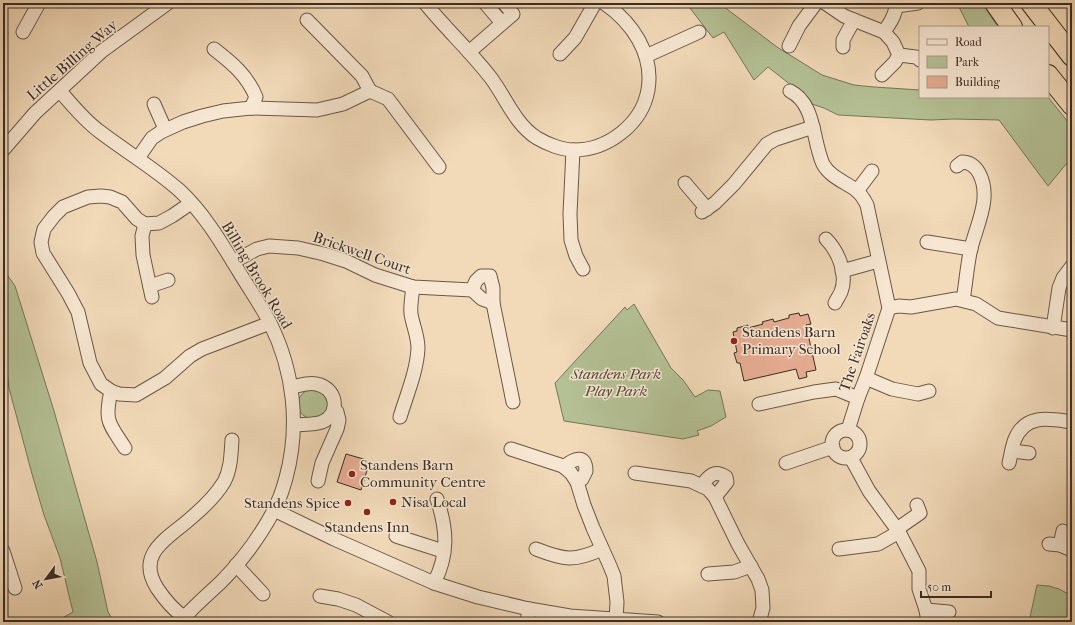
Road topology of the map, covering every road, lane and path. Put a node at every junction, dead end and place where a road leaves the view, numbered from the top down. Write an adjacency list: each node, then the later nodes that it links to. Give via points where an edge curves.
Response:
1 (39, 3): 21 (street)
2 (168, 3): 36 (street, Little Billing Way, via 102,51)
3 (425, 3): 28 (street)
4 (485, 3): 17 (street)
5 (504, 3): 17 (street, via 513,14)
6 (595, 3): 29 (street, via 575,38)
7 (604, 3): 31 (street, via 629,25)
8 (816, 3): 25 (street, via 799,26)
9 (824, 3): 16 (street)
10 (918, 3): 14 (street)
11 (995, 3): 18 (highway)
12 (1031, 3): 19 (highway)
13 (1042, 3): 24 (highway)
14 (896, 4): 23 (street, via 894,14)
15 (307, 20): 37 (street, via 362,76)
16 (854, 20): 23 (street); 26 (street, via 843,40)
17 (502, 23): 28 (street)
18 (1011, 26)
19 (1049, 26)
20 (1049, 26): 32 (highway)
21 (23, 32)
22 (699, 32): 31 (street)
23 (884, 32): 30 (street, via 893,42)
24 (1072, 40)
25 (789, 46)
26 (843, 47)
27 (214, 49): 41 (street, via 251,85 256,97)
28 (469, 52): 45 (street, via 527,130 547,144)
29 (560, 54)
30 (899, 55): 33 (street); 34 (street)
31 (646, 56): 45 (street, via 648,90 633,123 611,140 590,148)
32 (1072, 56)
33 (919, 57)
34 (882, 75)
35 (1049, 76): 40 (highway)
36 (60, 91): 44 (street, Little Billing Way, via 35,113); 46 (street, Billing Brook Road, via 98,130)
37 (370, 91): 41 (street, via 343,104 317,110); 47 (street, via 388,99)
38 (790, 91): 42 (street, The Fairoaks, via 802,99)
39 (154, 104): 43 (street)
40 (1072, 104)
41 (251, 108): 43 (street, via 202,116)
42 (813, 128): 50 (street, via 767,144 734,184 705,210); 51 (street, The Fairoaks, via 823,164 837,179)
43 (165, 129): 46 (street, via 152,138)
44 (3, 150)
45 (573, 150): 60 (street, via 571,240)
46 (138, 158): 52 (street, Billing Brook Road)
47 (439, 166)
48 (958, 166): 56 (street, via 962,162 969,162 977,169 983,180 985,192 984,207)
49 (872, 171): 51 (street)
50 (685, 183)
51 (856, 191): 57 (street, The Fairoaks, via 867,205)
52 (191, 203): 53 (street, via 159,223); 58 (street, Billing Brook Road)
53 (145, 224): 62 (street, via 142,236 143,255 151,291); 74 (street, via 137,220 122,202 110,197 88,197 58,211 44,229 41,242 45,258 78,312 96,376 101,384)
54 (826, 239): 61 (street, via 838,256)
55 (927, 242): 56 (street)
56 (971, 249): 65 (street)
57 (878, 261): 61 (street); 68 (street, The Fairoaks)
58 (233, 262): 63 (street, Brickwell Court, via 257,249 269,246 298,248 324,254); 69 (street, Billing Brook Road)
59 (1072, 266): 70 (street, via 1058,288)
60 (583, 269)
61 (842, 271): 67 (street, via 843,282)
62 (168, 280)
63 (413, 287): 64 (street, Brickwell Court); 80 (street, Brickwell Court, via 411,316 418,338 417,354)
64 (472, 290): 66 (street, via 482,299); 66 (street, via 481,276 490,276)
65 (963, 300): 68 (street); 70 (street, via 976,304 998,318)
66 (493, 302): 77 (street)
67 (835, 303)
68 (889, 308): 72 (street, The Fairoaks)
69 (270, 323): 73 (street, Billing Brook Road, via 283,356); 74 (street, via 202,349 165,378 136,395)
70 (1053, 328): 71 (street)
71 (1072, 330)
72 (866, 378): 75 (street, via 892,389 918,394); 76 (street, The Fairoaks)
73 (291, 388): 79 (street, via 315,383 322,385 331,392); 82 (street, Billing Brook Road)
74 (112, 391): 86 (street, via 107,418)
75 (929, 391)
76 (858, 398): 78 (street, via 836,389); 83 (street, The Fairoaks)
77 (513, 402)
78 (759, 404)
79 (334, 408): 82 (street, via 329,417 322,422); 92 (street, via 339,420 322,463)
80 (400, 417)
81 (1072, 422): 88 (street, via 1039,418 1023,427 1015,439 1011,457)
82 (294, 424): 97 (street, Billing Brook Road, via 289,466)
83 (848, 430): 85 (street, via 836,434); 89 (street, via 854,432 860,441 858,452)
84 (232, 440): 117 (street, via 231,461 224,481 192,518 159,545 152,557 154,583)
85 (832, 447): 89 (street, via 839,456); 90 (street)
86 (125, 448)
87 (511, 449): 103 (street, via 564,467 571,473 577,482)
88 (1029, 452)
89 (850, 458): 98 (street, via 869,491)
90 (786, 463)
91 (635, 473): 93 (street)
92 (318, 481)
93 (702, 485): 94 (street); 94 (street, via 714,474 720,473 726,477 727,482)
94 (715, 497): 108 (street)
95 (437, 499): 106 (street, via 444,524)
96 (917, 504): 98 (street, via 920,513)
97 (274, 510): 107 (street, Billing Brook Road, via 257,540); 110 (street)
98 (898, 531): 104 (street, via 878,544); 116 (street, via 919,571 920,589)
99 (1063, 531): 101 (street)
100 (396, 536): 106 (street)
101 (1061, 546)
102 (536, 549): 103 (street, via 554,556 574,559)
103 (602, 549): 118 (street, via 616,586)
104 (839, 549)
105 (3, 551): 111 (street)
106 (443, 551): 110 (street, via 440,572)
107 (236, 565): 112 (street); 117 (street, Billing Brook Road)
108 (751, 566): 109 (street, via 734,572); 121 (street, via 762,590 763,608)
109 (708, 574)
110 (434, 583): 115 (street)
111 (15, 588)
112 (263, 594)
113 (320, 596): 119 (street, via 356,605)
114 (949, 612): 116 (street)
115 (528, 616): 118 (street)
116 (927, 616)
117 (182, 620)
118 (616, 620): 120 (street)
119 (388, 622)
120 (658, 622)
121 (759, 622)

